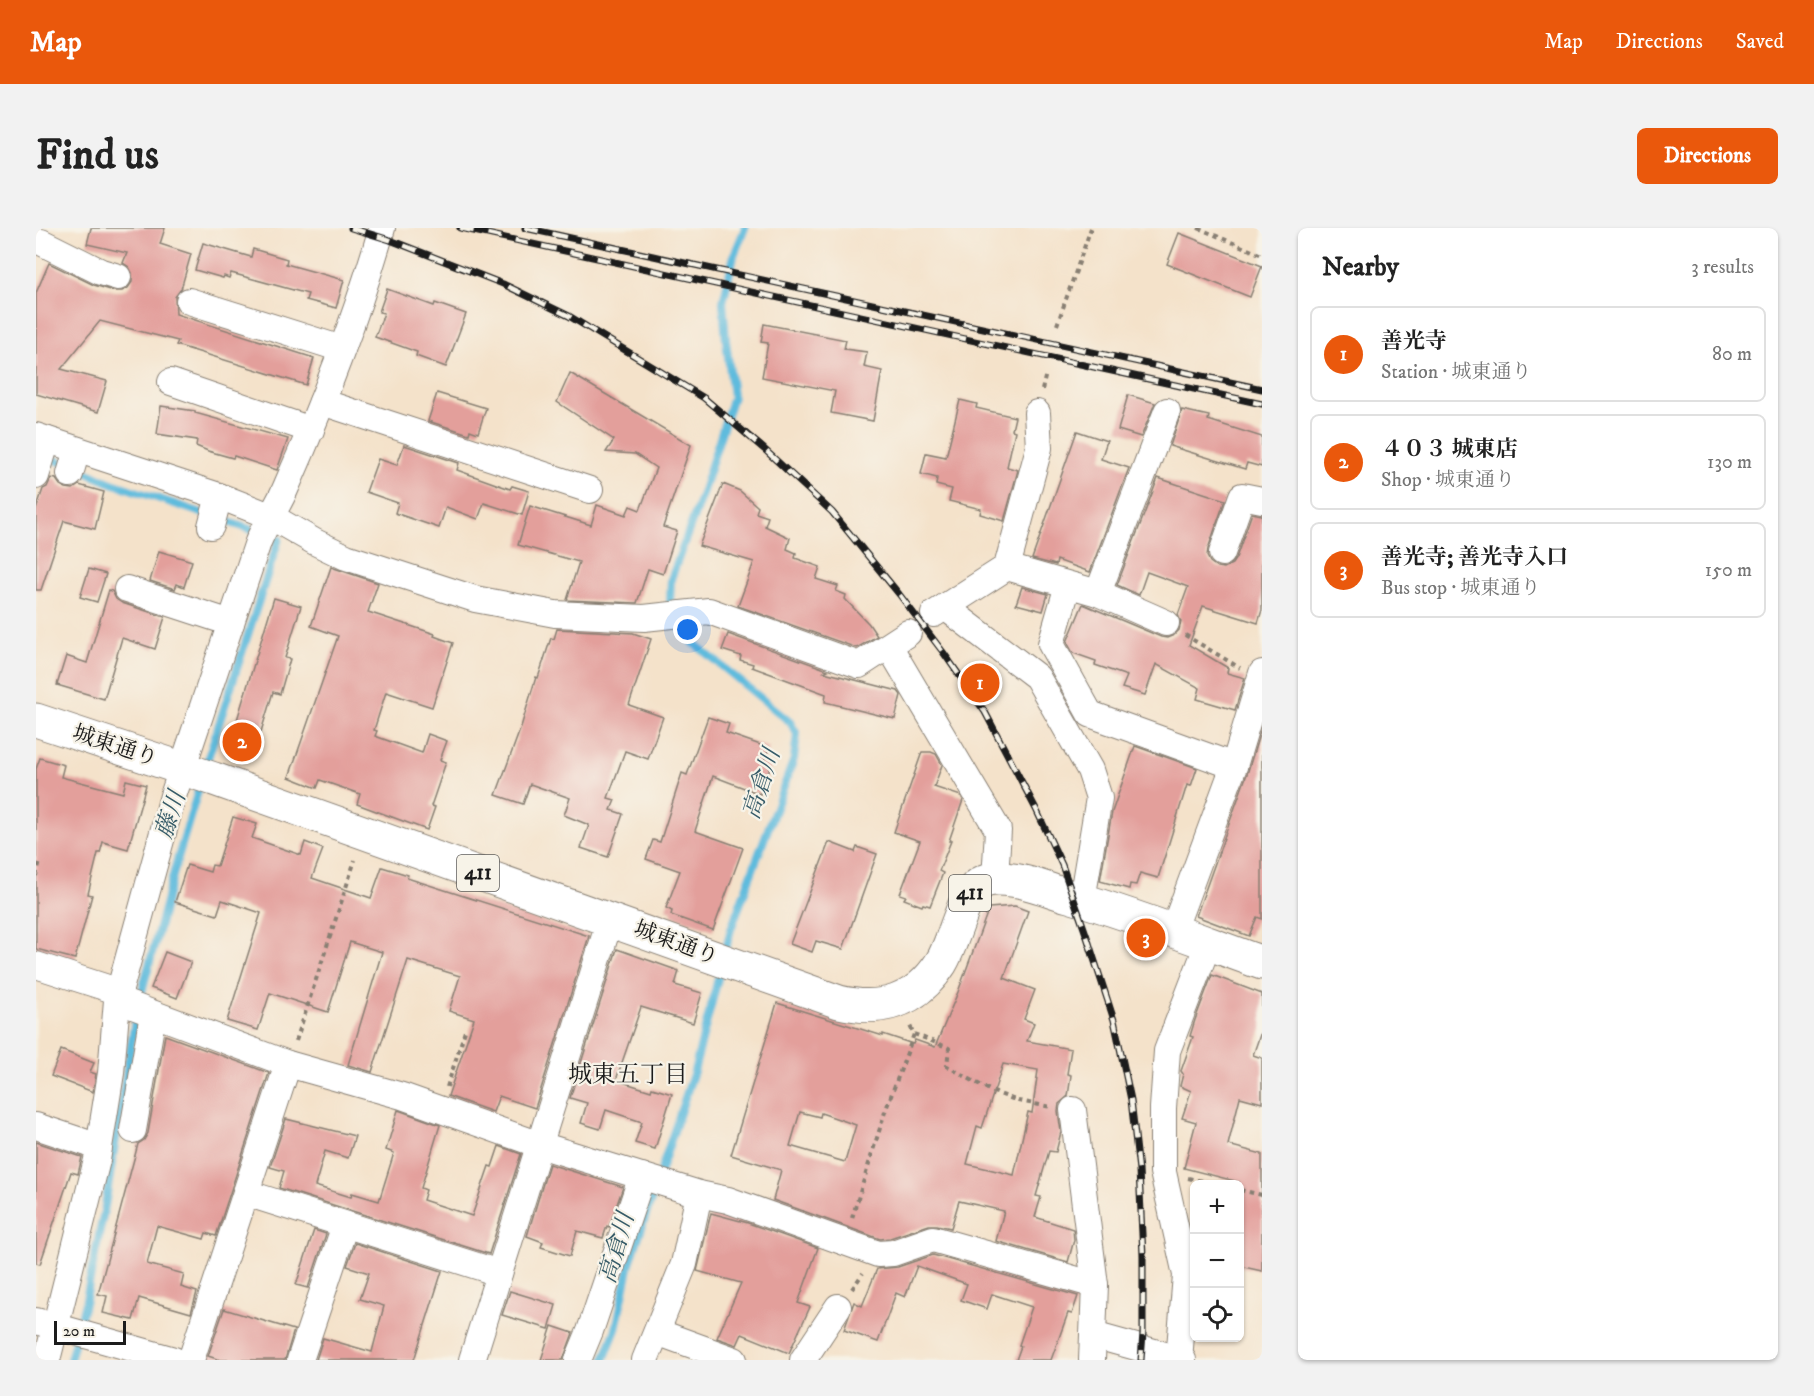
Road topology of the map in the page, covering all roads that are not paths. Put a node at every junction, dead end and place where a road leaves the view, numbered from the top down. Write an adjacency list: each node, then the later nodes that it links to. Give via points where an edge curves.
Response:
1 (382, 228): 5 (street)
2 (41, 240): 3 (street)
3 (118, 277)
4 (189, 301): 5 (street)
5 (342, 350): 7 (street)
6 (171, 382): 10 (street)
7 (322, 402): 10 (street); 13 (street)
8 (1167, 411): 20 (street)
9 (1037, 413): 17 (street, via 1039,448)
10 (311, 430): 15 (street)
11 (43, 439): 12 (street); 15 (street, via 74,460)
12 (38, 471)
13 (590, 490)
14 (1262, 500): 16 (street, via 1242,496)
15 (265, 528): 21 (street); 27 (street, via 475,599 555,614 644,618 708,611 859,665 898,639 998,830)
16 (1222, 553)
17 (1007, 567): 18 (street); 28 (street, via 940,610 1037,677 1090,770 1099,798)
18 (1068, 585): 20 (street); 25 (street, via 1051,644 1090,714)
19 (127, 589): 21 (street)
20 (1098, 593): 22 (street)
21 (231, 623): 26 (street)
22 (1166, 623)
23 (1261, 676): 25 (street)
24 (36, 720): 26 (highway, 城東通り / 411)
25 (1234, 766): 30 (street)
26 (196, 773): 29 (highway, 城東通り / 411); 34 (street, via 172,796)
27 (995, 879): 28 (highway, 411, via 1014,880); 29 (highway, 城東通り / 411, via 978,885 969,895 941,962 915,992 898,1002 878,1006 839,1002)
28 (1082, 900): 30 (highway, 411)
29 (610, 920): 40 (street)
30 (1173, 931): 31 (highway, 411)
31 (1208, 944): 32 (highway, 411); 62 (street, via 1167,1051 1163,1108 1163,1172 1186,1275)
32 (1262, 963)
33 (36, 965): 34 (street)
34 (120, 998): 35 (street); 41 (street)
35 (153, 1014): 36 (street); 39 (street)
36 (288, 1064): 40 (street, via 402,1096); 43 (street)
37 (1073, 1110): 47 (street)
38 (36, 1126): 41 (street)
39 (134, 1130)
40 (540, 1145): 42 (street); 46 (street)
41 (99, 1147): 49 (street)
42 (642, 1176): 44 (street); 58 (street)
43 (246, 1194): 45 (street); 55 (street)
44 (699, 1194): 47 (street, via 728,1200 878,1254 933,1239); 50 (street, via 684,1264)
45 (345, 1225): 46 (street); 56 (street)
46 (499, 1273): 57 (street)
47 (1095, 1285): 51 (street)
48 (838, 1307): 52 (street)
49 (51, 1326): 53 (street); 54 (street)
50 (657, 1332): 59 (street); 60 (street)
51 (1093, 1335): 61 (street); 62 (street)
52 (809, 1351)
53 (47, 1360)
54 (174, 1360)
55 (191, 1360)
56 (300, 1360)
57 (472, 1360)
58 (578, 1360)
59 (645, 1360)
60 (734, 1360)
61 (1092, 1360)
62 (1181, 1360)

